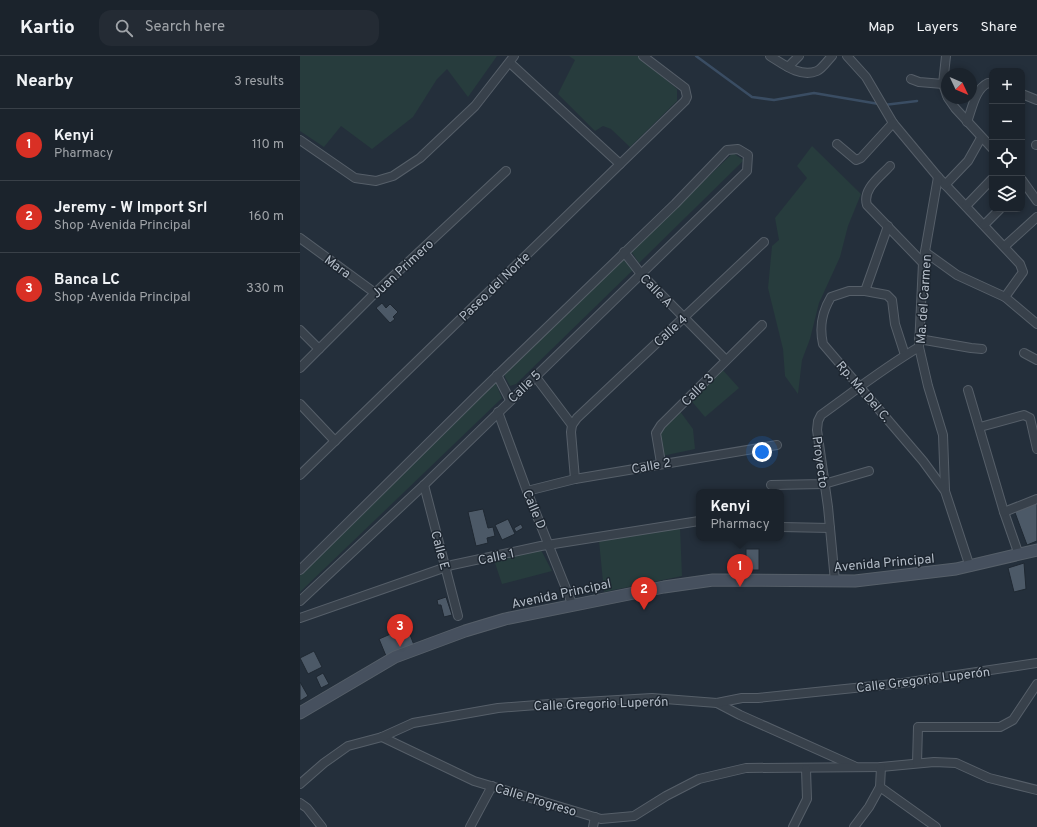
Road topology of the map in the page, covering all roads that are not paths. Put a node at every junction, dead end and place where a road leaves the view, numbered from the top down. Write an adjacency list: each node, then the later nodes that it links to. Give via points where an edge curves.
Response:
1 (643, 56): 22 (street, Paseo del Norte, via 685,88 687,97)
2 (770, 56): 8 (street)
3 (799, 56): 8 (street)
4 (832, 56): 8 (street, via 817,71 797,71)
5 (847, 56): 17 (street, via 866,77)
6 (946, 56): 9 (street)
7 (512, 60): 19 (street, via 475,106 420,158 393,176 376,181 355,178); 22 (street)
8 (788, 67)
9 (945, 68)
10 (911, 80): 12 (street)
11 (989, 83): 16 (street, via 983,86 977,96)
12 (941, 84)
13 (1025, 95): 14 (street)
14 (1037, 100)
15 (953, 104): 16 (street)
16 (967, 122): 18 (street)
17 (893, 123): 20 (street, via 856,160); 25 (street)
18 (981, 138): 21 (street); 27 (street, via 968,161)
19 (300, 140)
20 (837, 144)
21 (989, 145)
22 (620, 164): 66 (street, Paseo del Norte)
23 (890, 166): 34 (street, via 865,195 867,206)
24 (506, 171): 43 (street, Juan Primero)
25 (938, 177): 27 (street); 39 (street, Ma. del Carmen)
26 (989, 182): 30 (street)
27 (945, 185): 30 (street)
28 (1025, 186): 29 (street)
29 (1037, 201)
30 (966, 206): 33 (street)
31 (997, 212): 33 (street)
32 (1037, 217): 37 (street)
33 (984, 225): 37 (street)
34 (888, 226): 40 (street); 42 (street)
35 (300, 238): 43 (street, Mara)
36 (764, 242): 45 (street, Calle 4)
37 (1005, 246): 44 (street, via 1020,264 1023,272)
38 (624, 252): 41 (street, Calle A); 41 (street, Calle 5, via 727,150 738,149 748,155 747,171); 57 (street)
39 (925, 252): 40 (street, Ma. del Carmen); 44 (street, via 957,275)
40 (923, 263): 49 (street, Ma. del Carmen)
41 (641, 274): 45 (street, Calle A); 58 (street, Calle 5)
42 (865, 291): 53 (street, via 887,295 892,300); 59 (street, Rp. Ma Del C., via 849,291 831,296 825,307 820,329 823,344)
43 (375, 293): 51 (street, Juan Primero)
44 (1005, 297): 46 (street)
45 (683, 317): 54 (street, Calle A); 64 (street, Calle 4)
46 (1037, 324)
47 (762, 325): 54 (street, Calle 3)
48 (300, 330): 51 (street)
49 (919, 343): 50 (street); 53 (street, Proyecto); 76 (street, Ma. del Carmen, via 928,386 943,434)
50 (982, 348)
51 (319, 349): 56 (street, Juan Primero)
52 (1024, 353): 55 (street)
53 (905, 355): 59 (street, Proyecto)
54 (726, 360): 69 (street, Calle 3, via 661,425 656,433)
55 (1037, 360)
56 (300, 368)
57 (498, 375): 61 (street); 88 (street)
58 (535, 376): 61 (street, Calle 5); 64 (street)
59 (860, 387): 73 (street, Proyecto, via 821,415 818,421 816,430); 76 (street, Rp. Ma Del C.)
60 (968, 390): 65 (street)
61 (510, 400): 63 (street, Calle 5)
62 (300, 404): 66 (street)
63 (498, 412): 74 (street, Calle 5); 77 (street, Calle D)
64 (574, 421): 72 (street, via 571,432)
65 (980, 428): 68 (street, via 1024,415 1030,418); 79 (street)
66 (334, 440): 71 (street, Paseo del Norte)
67 (776, 445): 69 (street, Calle 2)
68 (1037, 449)
69 (661, 463): 72 (street, Calle 2)
70 (870, 471): 73 (street)
71 (300, 475)
72 (575, 478): 77 (street, Calle 2)
73 (824, 484): 75 (street); 82 (street, Proyecto)
74 (424, 485): 86 (street, Calle E); 90 (street, Calle 5)
75 (771, 486)
76 (945, 490): 87 (street)
77 (527, 491): 83 (street, Calle D)
78 (1037, 498): 79 (street)
79 (1004, 512): 85 (street)
80 (696, 522): 83 (street, Calle 1)
81 (784, 526): 82 (street)
82 (830, 528): 89 (street, Proyecto)
83 (550, 546): 86 (street, Calle 1); 91 (street, Calle D)
84 (1037, 550): 85 (street, Avenida Principal)
85 (1019, 555): 87 (street, Avenida Principal)
86 (446, 567): 92 (street, Calle E); 93 (street, Calle 1)
87 (970, 567): 89 (street, Avenida Principal, via 855,581)
88 (300, 570)
89 (835, 581): 91 (street, Avenida Principal, via 713,580 664,587)
90 (300, 600)
91 (573, 606): 97 (street, Avenida Principal, via 505,619 395,657)
92 (458, 616)
93 (300, 618)
94 (1037, 663): 96 (street, Calle Gregorio Luperón, via 903,683 742,698)
95 (1037, 684): 99 (street, via 1013,720 1000,727 918,727)
96 (718, 703): 98 (street, Calle Gregorio Luperón, via 652,698 498,708 413,723); 100 (street)
97 (300, 712)
98 (382, 737): 103 (street, Calle Gregorio Luperón, via 348,746 324,762); 104 (street, Calle Progreso, via 474,781)
99 (917, 763): 101 (street, Calle Progreso); 106 (street, Calle Progreso, via 956,763 989,778)
100 (856, 767): 101 (street, Calle Progreso); 102 (street, Calle Progreso)
101 (881, 767): 105 (street)
102 (806, 769): 108 (street, Calle Progreso, via 746,768 699,779 634,816 601,819); 112 (street, via 807,799)
103 (300, 784)
104 (492, 786): 108 (street, Calle Progreso); 110 (street)
105 (880, 787): 113 (street); 114 (street)
106 (1037, 790)
107 (300, 803): 109 (street)
108 (595, 817): 111 (street)
109 (322, 827)
110 (470, 827)
111 (593, 827)
112 (793, 827)
113 (854, 827)
114 (936, 827)

